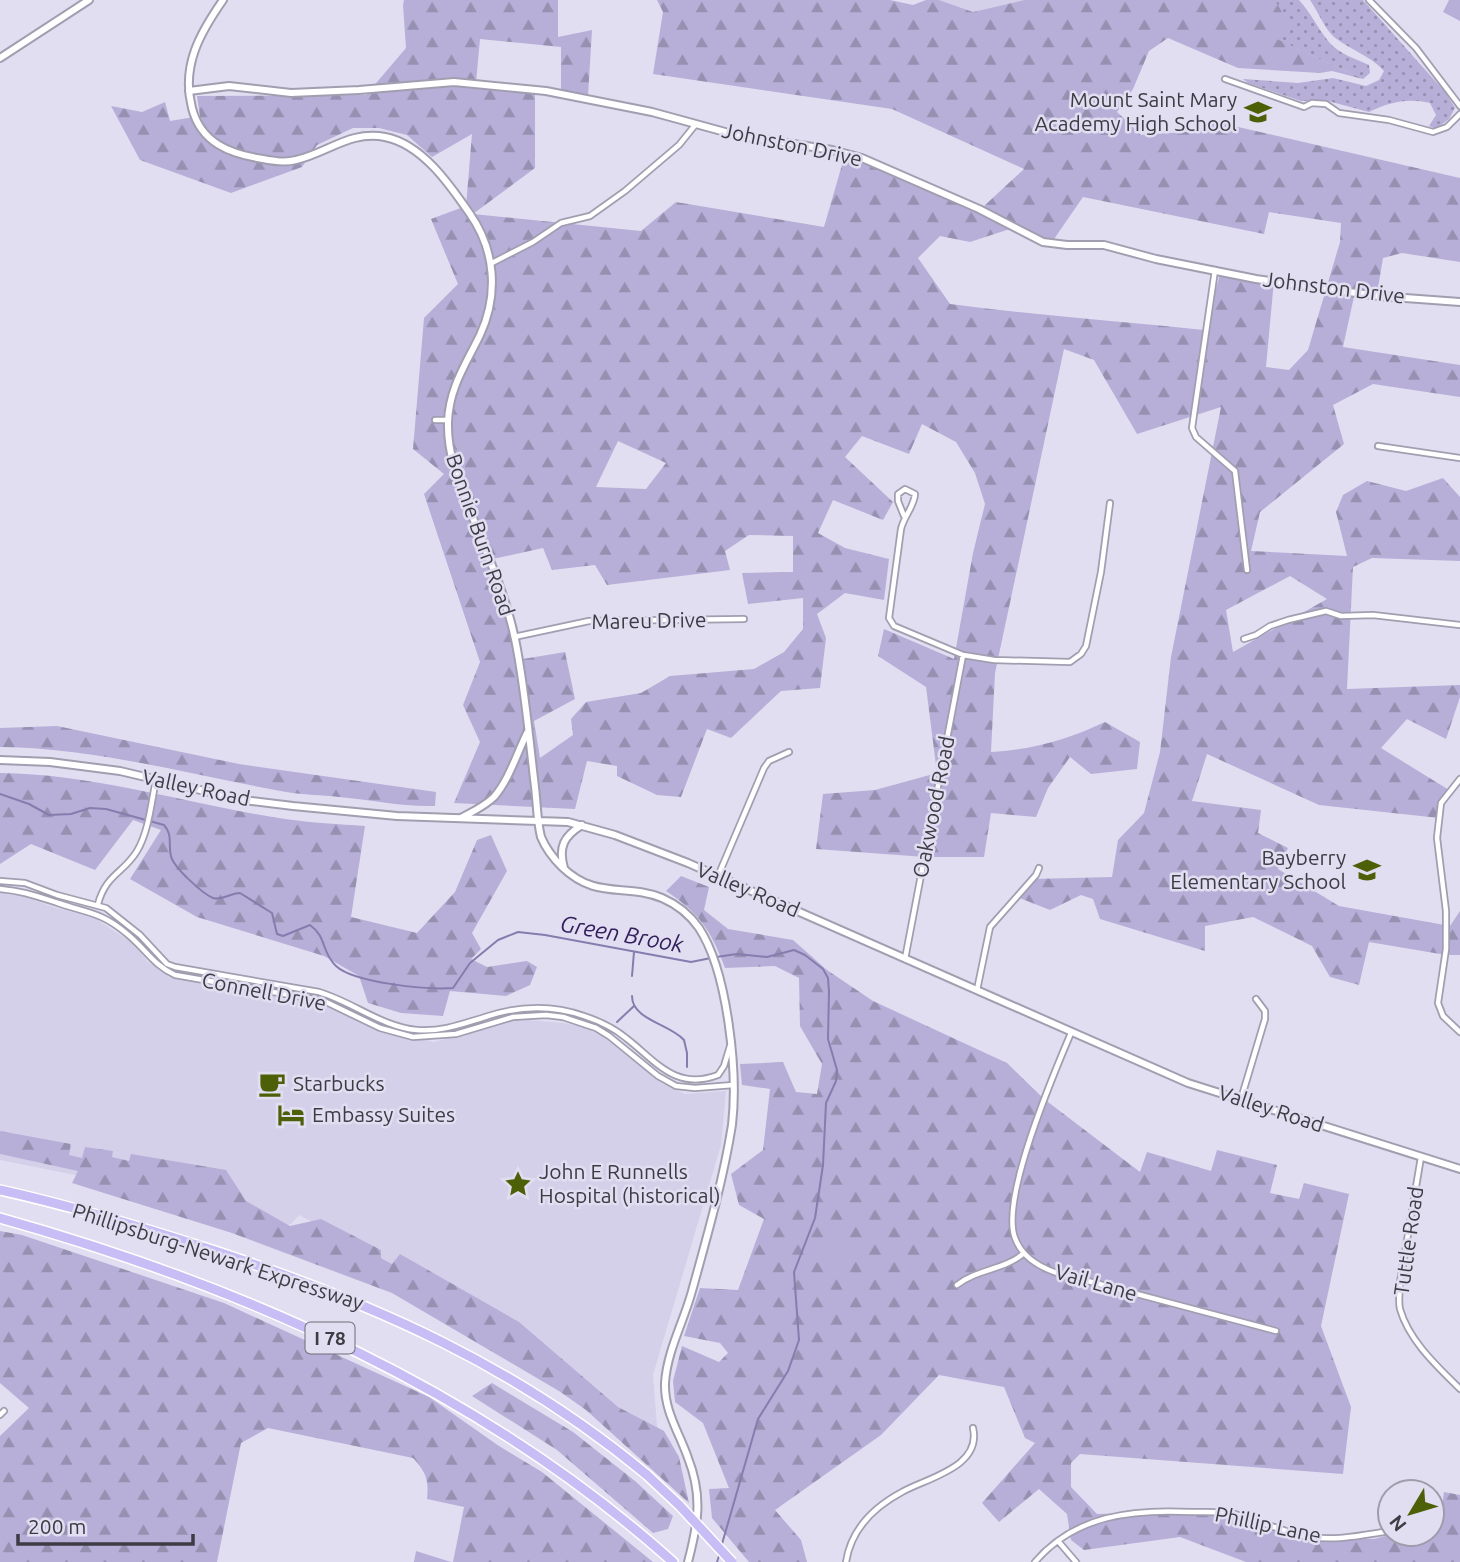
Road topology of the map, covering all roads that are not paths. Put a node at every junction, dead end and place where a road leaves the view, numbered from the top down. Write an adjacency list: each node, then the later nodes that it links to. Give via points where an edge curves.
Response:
1 (89, 0): 4 (main road)
2 (223, 0): 6 (main road, Bonnie Burn Road, via 196,44)
3 (1369, 0): 7 (street, via 1416,48)
4 (0, 58)
5 (1227, 80): 8 (street, via 1304,107 1325,104 1339,113 1433,132 1456,121)
6 (189, 91): 9 (main road, Johnston Drive, via 229,86 291,93 486,84 652,112); 10 (main road, Bonnie Burn Road, via 193,113 205,135 220,147 248,157 291,162 359,136 388,137 401,143 431,165 468,210 485,239)
7 (1460, 106)
8 (1460, 114)
9 (696, 124): 10 (street, via 679,145 590,216 561,223); 11 (main road, Johnston Drive, via 862,158 1043,242 1104,245)
10 (492, 263): 13 (main road, Bonnie Burn Road, via 490,305 455,384)
11 (1215, 270): 12 (main road, Johnston Drive, via 1364,294); 19 (street, via 1192,428 1196,437 1235,471)
12 (1460, 302)
13 (448, 420): 14 (street); 22 (main road, Bonnie Burn Road, via 456,474)
14 (435, 421)
15 (1378, 446): 16 (street)
16 (1460, 458)
17 (1110, 503): 24 (street, via 1101,572 1081,654 1066,662)
18 (904, 516): 18 (street, via 915,494 905,489 898,494); 24 (street, via 889,618 899,629)
19 (1247, 570)
20 (744, 619): 22 (street, Mareu Drive, via 589,621)
21 (1460, 625): 23 (street, via 1326,611 1279,623)
22 (514, 637): 25 (main road, Bonnie Burn Road)
23 (1244, 639)
24 (963, 655): 39 (street, Oakwood Road)
25 (528, 731): 30 (main road, via 494,796); 31 (main road, Bonnie Burn Road)
26 (789, 752): 35 (street, via 764,768)
27 (0, 760): 29 (main road, Valley Road, via 50,762)
28 (1460, 779): 44 (street, via 1441,803 1437,838 1446,911 1438,1003 1443,1016)
29 (156, 780): 30 (main road, Valley Road, via 243,800); 38 (street, via 138,850 108,881)
30 (458, 819): 31 (main road, Valley Road)
31 (538, 821): 32 (main road, Valley Road); 34 (main road, Bonnie Burn Road, via 545,845)
32 (583, 825): 34 (main road, via 563,842); 35 (main road, Valley Road)
33 (1039, 868): 41 (street, via 990,927)
34 (564, 869): 46 (main road, via 589,886 648,894 672,903 698,926 715,965)
35 (718, 877): 39 (main road, Valley Road)
36 (0, 881): 38 (street, Connell Drive, via 25,883)
37 (0, 889): 42 (street, Connell Drive, via 28,892 96,913 175,975)
38 (98, 904): 40 (street, Connell Drive, via 123,920 167,964)
39 (905, 959): 41 (main road, Valley Road)
40 (307, 990): 42 (street); 46 (street, Connell Drive, via 418,1030 449,1028 517,1009 562,1009 614,1029 662,1069 689,1079 718,1075)
41 (977, 991): 45 (main road, Valley Road)
42 (306, 997): 47 (street, Connell Drive, via 413,1037 456,1034 513,1017 563,1017 596,1028 676,1086)
43 (1256, 999): 48 (street, via 1265,1019)
44 (1460, 1032)
45 (1071, 1033): 48 (main road, Valley Road); 53 (street, via 1040,1109 1013,1205 1013,1231)
46 (730, 1044): 47 (main road)
47 (734, 1085): 61 (main road, via 730,1140 666,1377 669,1414 696,1487 698,1519)
48 (1240, 1100): 49 (main road, Valley Road)
49 (1421, 1157): 50 (main road, Valley Road); 56 (street, Tuttle Road, via 1399,1302 1412,1335)
50 (1460, 1169)
51 (0, 1189): 62 (highway, Phillipsburg-Newark Expressway / I 78, bridge, via 279,1272 369,1307 485,1364 592,1430 679,1505)
52 (0, 1218): 60 (highway, Phillipsburg-Newark Expressway / I 78, via 155,1266 375,1359 504,1432 574,1480)
53 (1024, 1253): 54 (street, via 1014,1262); 55 (street, Vail Lane, via 1054,1272)
54 (957, 1285)
55 (1276, 1331)
56 (1460, 1389)
57 (973, 1428): 63 (street, via 972,1446 956,1466 902,1491 867,1518 852,1541)
58 (1376, 1533): 59 (street, Phillip Lane, via 1321,1538 1233,1514 1155,1510 1097,1520)
59 (1058, 1541): 64 (street, Phillip Lane); 65 (street)
60 (673, 1562)
61 (688, 1562)
62 (732, 1562)
63 (846, 1562)
64 (1035, 1562)
65 (1076, 1562)

